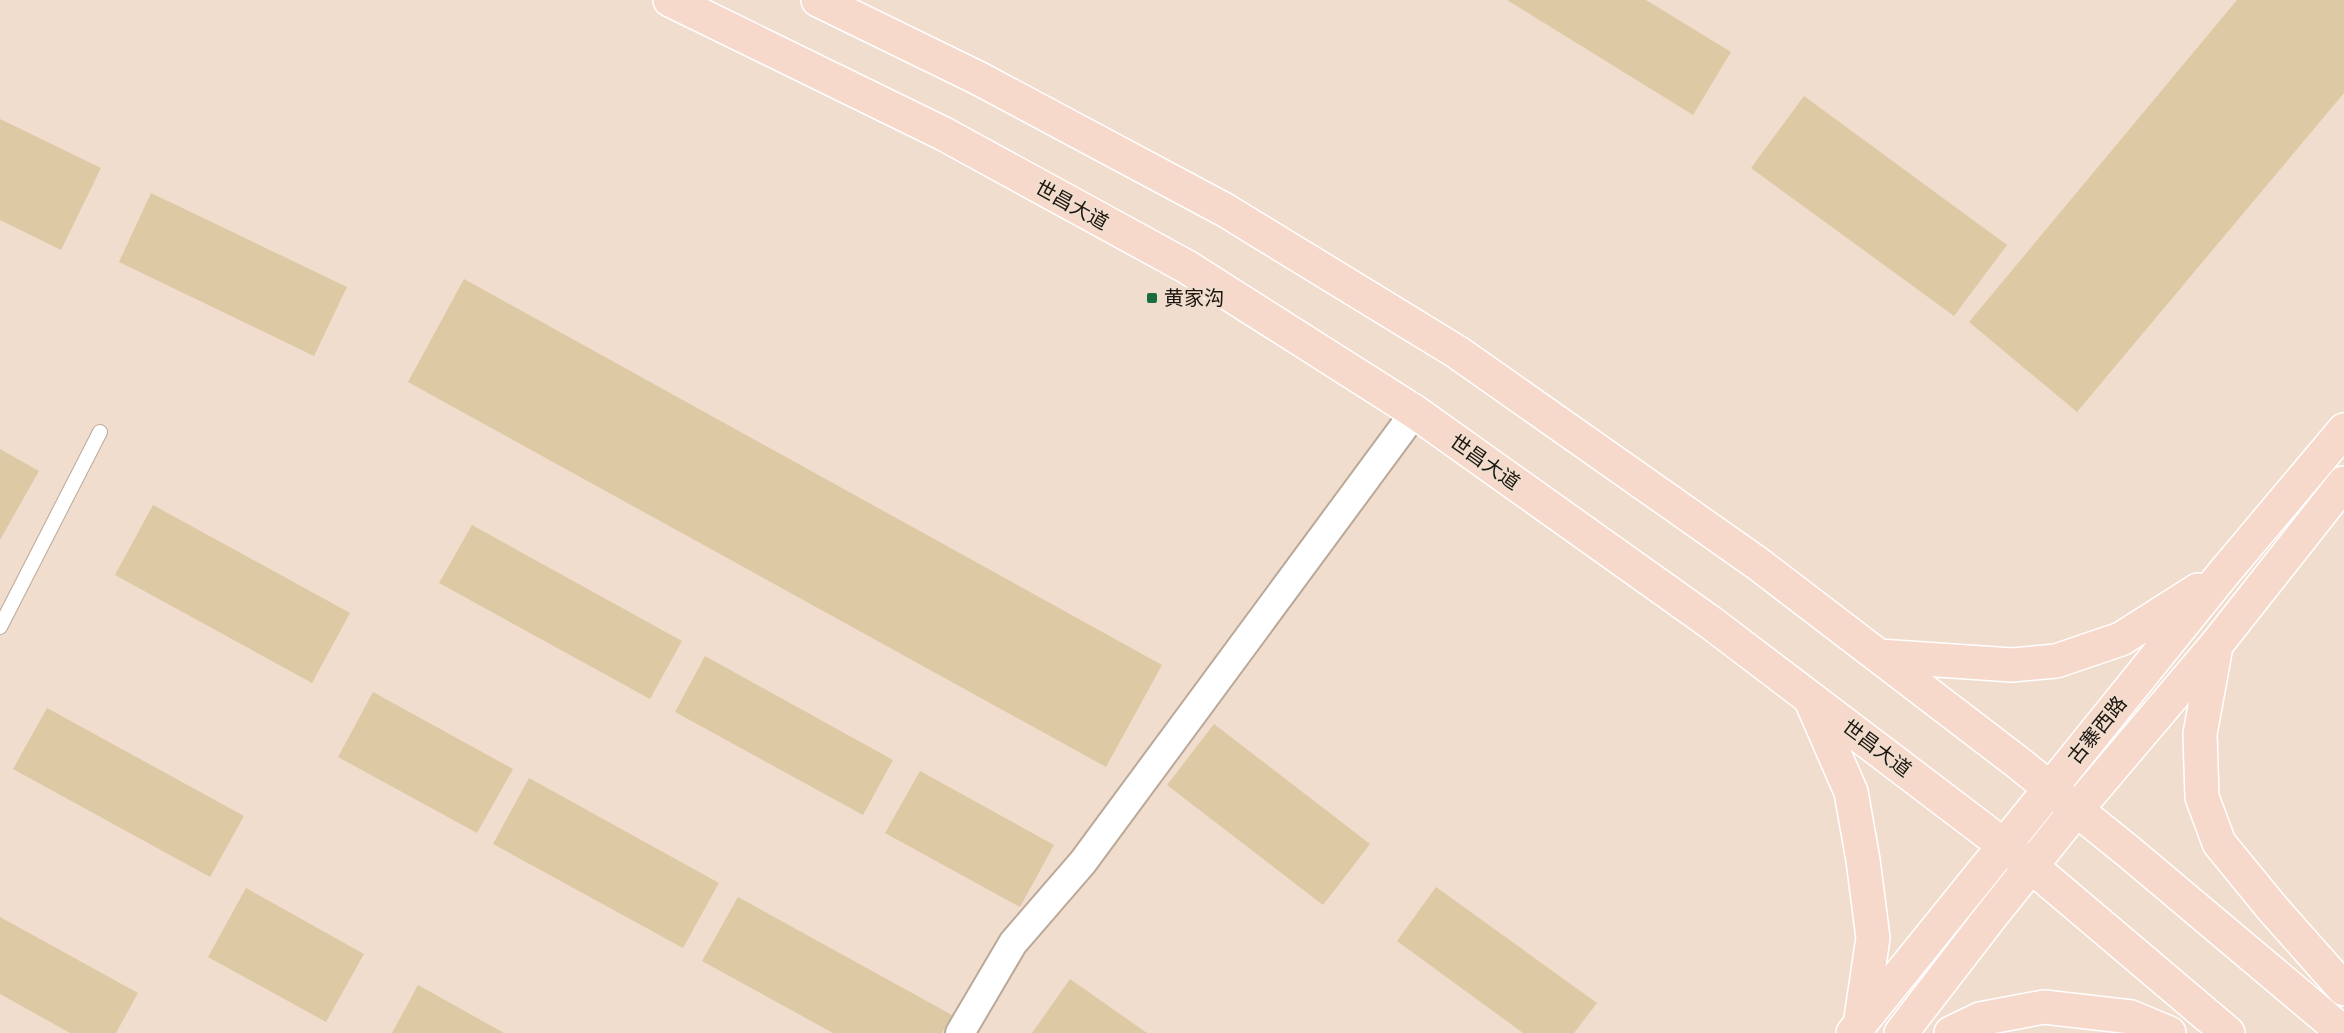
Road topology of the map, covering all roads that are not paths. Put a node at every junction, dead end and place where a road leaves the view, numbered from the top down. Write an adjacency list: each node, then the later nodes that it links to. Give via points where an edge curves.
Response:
1 (670, 0): 3 (main road, 世昌大道, via 944,134 1187,267)
2 (818, 0): 10 (main road, via 978,78 1225,210 1457,352 1757,563)
3 (1415, 412): 11 (main road, 世昌大道); 18 (street, via 1083,862 1013,943)
4 (2344, 430): 7 (main road, 古寨西路)
5 (100, 432): 8 (lane)
6 (2344, 483): 9 (main road, 古寨西路)
7 (2223, 574): 10 (main road, via 2121,639 2056,661 2012,665); 12 (main road, 古寨西路)
8 (0, 627)
9 (2216, 645): 13 (main road, 古寨西路); 16 (main road, via 2200,734 2202,797 2218,843)
10 (1879, 656): 12 (main road)
11 (1809, 697): 14 (main road, 世昌大道); 17 (main road, via 1851,792 1863,860 1873,938)
12 (2050, 788): 13 (main road); 14 (main road, 古寨西路)
13 (2077, 809): 15 (main road, 古寨西路); 23 (main road)
14 (2005, 846): 15 (main road, 世昌大道); 17 (main road, 古寨西路)
15 (2031, 866): 19 (main road, 古寨西路); 22 (main road, 世昌大道)
16 (2344, 989)
17 (1857, 1029)
18 (960, 1033)
19 (1902, 1033)
20 (1951, 1033): 21 (main road, via 1980,1019 2044,1007 2131,1017)
21 (2169, 1033)
22 (2228, 1033)
23 (2344, 1033)

